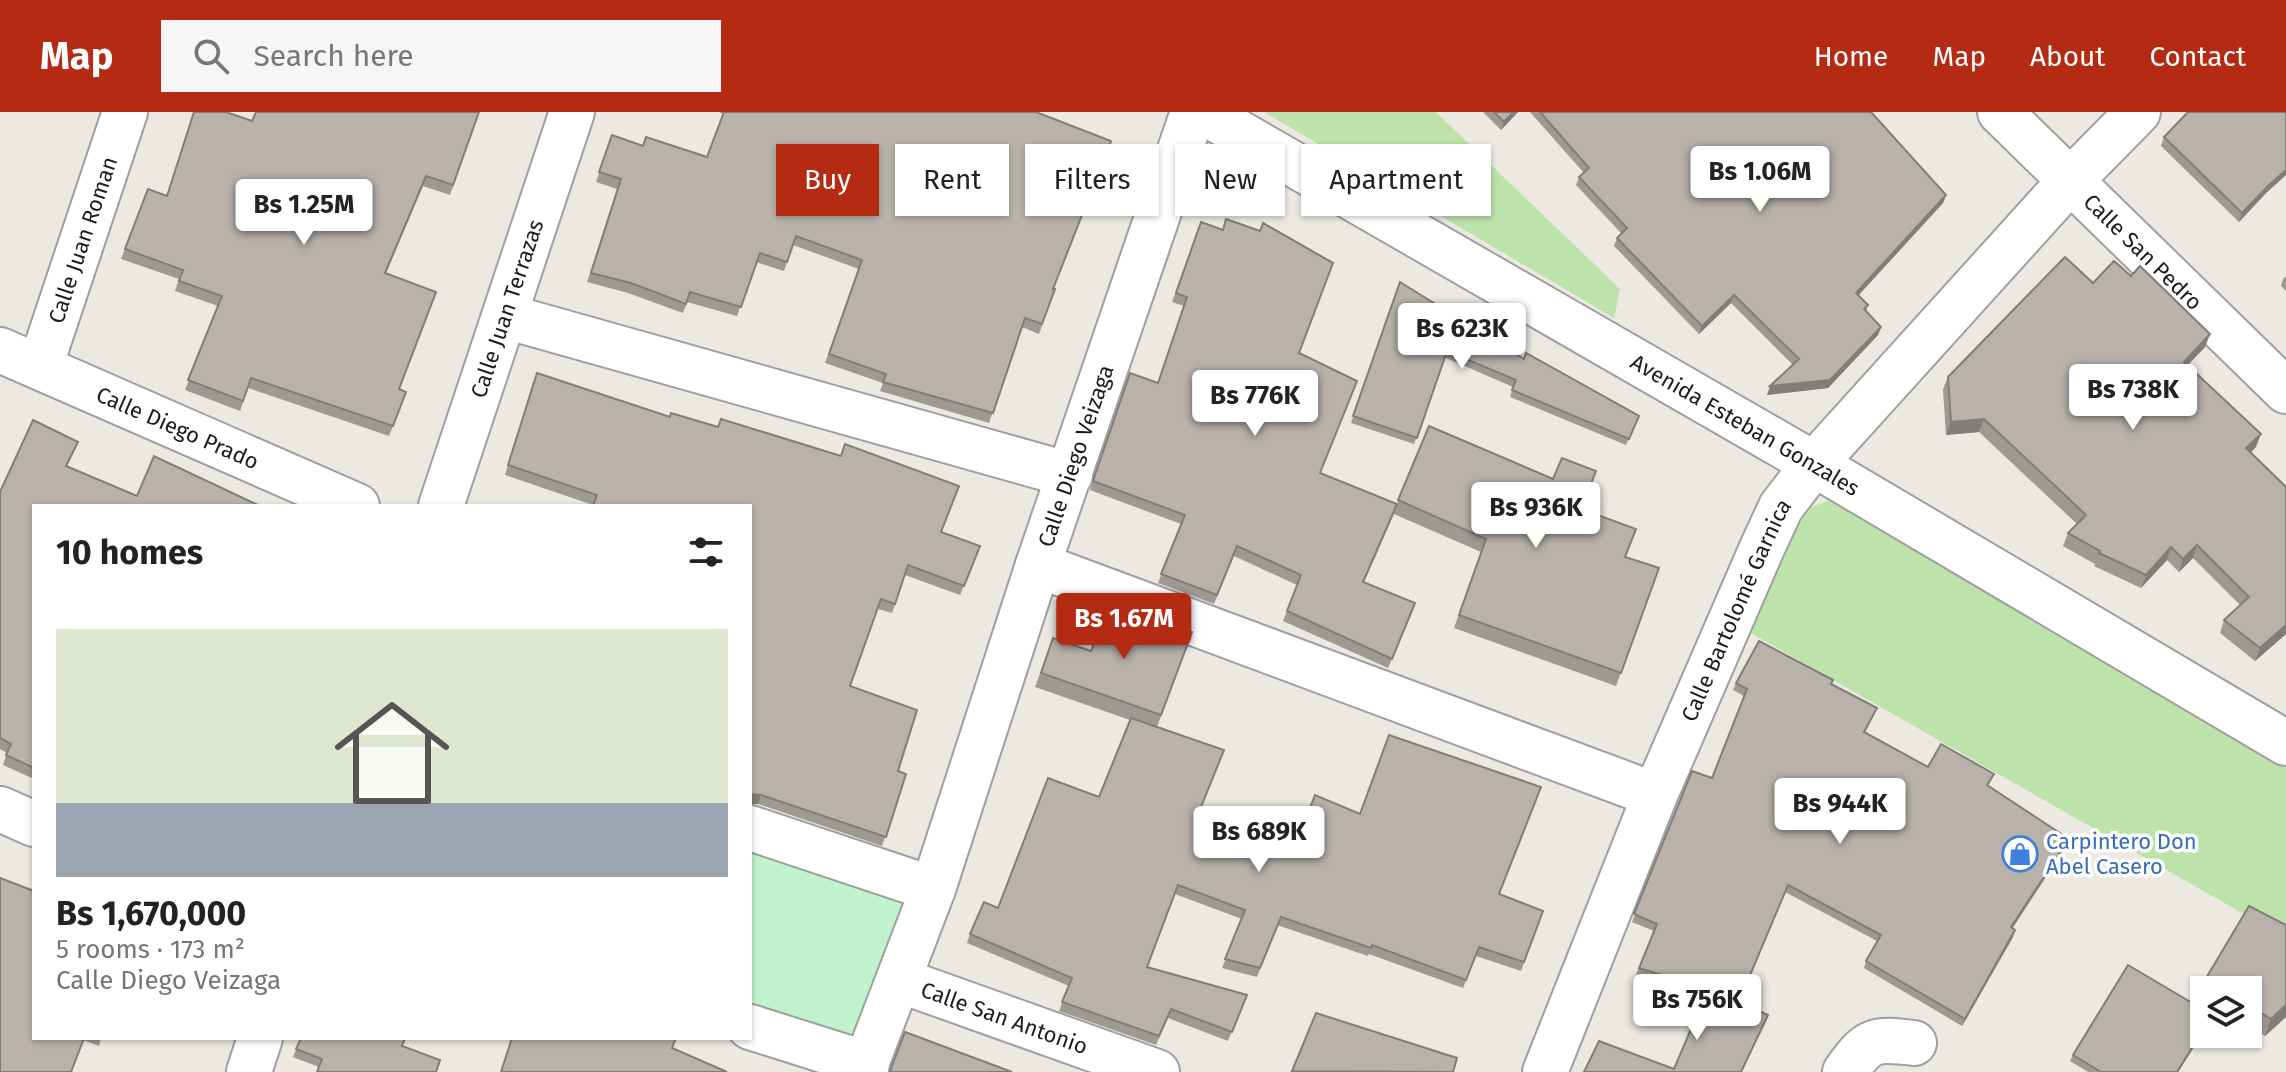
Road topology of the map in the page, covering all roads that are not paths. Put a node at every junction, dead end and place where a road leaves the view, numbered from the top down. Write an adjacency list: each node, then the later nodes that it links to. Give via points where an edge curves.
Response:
1 (125, 112): 10 (street, Calle Juan Roman)
2 (572, 112): 8 (street, Calle Juan Terrazas)
3 (1193, 112): 13 (street, Calle Diego Veizaga)
4 (1203, 112): 12 (street, Avenida Esteban Gonzales)
5 (2000, 112): 7 (street, Calle San Pedro)
6 (2138, 112): 7 (street, Calle Bartolomé Garnica)
7 (2070, 181): 11 (street, Calle San Pedro); 12 (street, Calle Bartolomé Garnica)
8 (505, 316): 13 (street); 15 (street, Calle Juan Terrazas)
9 (0, 350): 10 (street, Calle Diego Prado)
10 (40, 367): 14 (street, Calle Diego Prado)
11 (2286, 391)
12 (1814, 464): 17 (street, Avenida Esteban Gonzales); 18 (street, Calle Bartolomé Garnica, via 1781,507)
13 (1070, 475): 16 (street, Calle Diego Veizaga)
14 (352, 504)
15 (442, 504)
16 (1038, 565): 18 (street); 22 (street, Calle Diego Veizaga)
17 (2286, 743)
18 (1655, 795): 30 (street, Calle Bartolomé Garnica)
19 (0, 809): 20 (street)
20 (32, 823)
21 (752, 829): 22 (street)
22 (933, 889): 23 (street, Calle Diego Veizaga)
23 (899, 980): 27 (street, Calle Diego Veizaga); 29 (street, Calle San Antonio)
24 (752, 1028): 27 (street)
25 (259, 1040): 28 (street)
26 (1914, 1043): 31 (street, via 1887,1039 1863,1046)
27 (865, 1068)
28 (249, 1072)
29 (1157, 1072)
30 (1545, 1072)
31 (1845, 1072)

